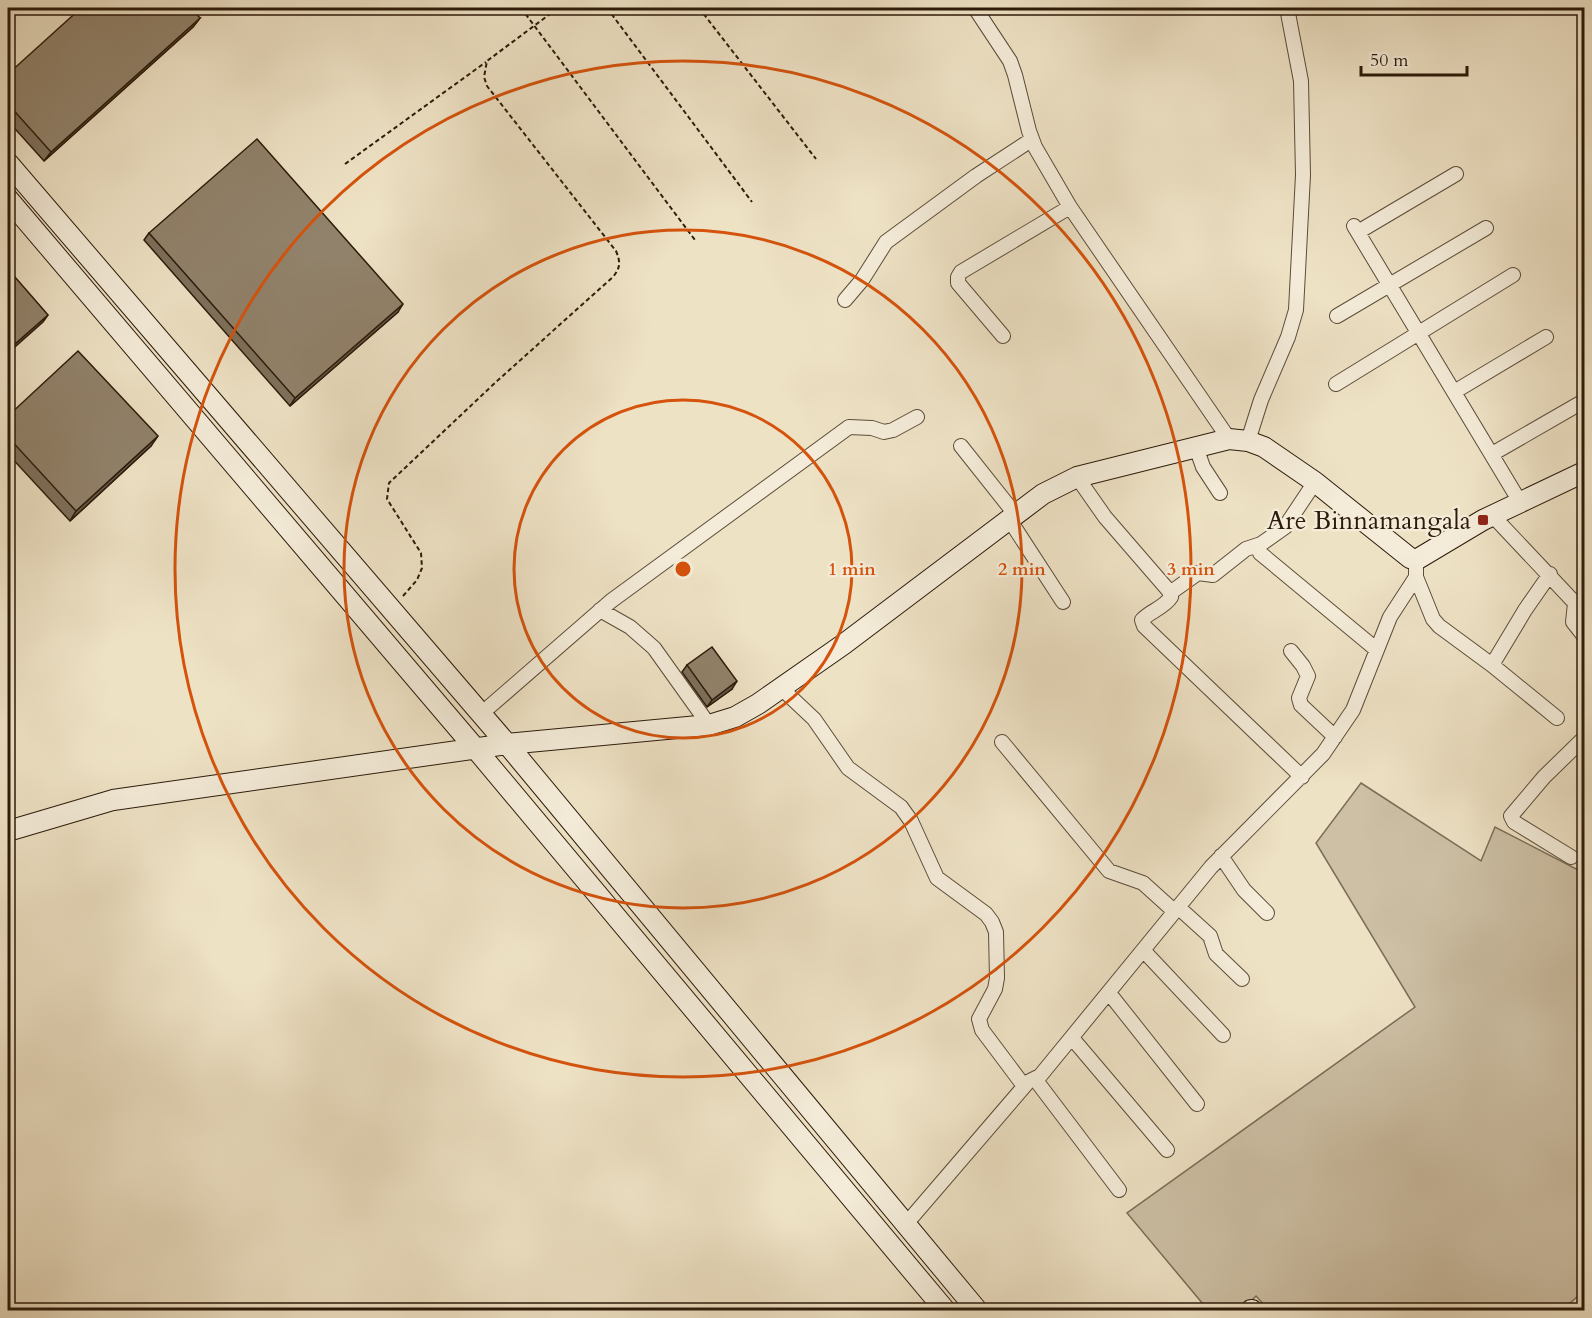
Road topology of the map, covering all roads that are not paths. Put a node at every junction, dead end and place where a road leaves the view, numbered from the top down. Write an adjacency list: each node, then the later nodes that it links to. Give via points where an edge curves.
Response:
1 (975, 8): 3 (street, via 1010,61)
2 (1287, 8): 20 (street, via 1301,81 1303,175 1296,310 1261,400)
3 (1032, 140): 7 (street); 11 (street, via 886,242)
4 (8, 163): 43 (main road)
5 (1456, 174): 10 (street, via 1356,229)
6 (8, 199): 50 (main road)
7 (1070, 207): 14 (street, via 958,277 958,283); 20 (street)
8 (1486, 228): 10 (street)
9 (1513, 275): 13 (street)
10 (1390, 285): 12 (street); 13 (street)
11 (845, 300)
12 (1337, 316)
13 (1419, 333): 16 (street); 17 (street)
14 (1003, 336)
15 (1546, 338): 17 (street)
16 (1336, 384)
17 (1454, 392): 23 (street)
18 (1584, 401): 23 (street)
19 (917, 417): 37 (street, via 884,432 849,428)
20 (1239, 440): 22 (main road); 26 (main road, via 1264,447)
21 (961, 446): 30 (street)
22 (1196, 447): 25 (main road); 27 (street, via 1203,467)
23 (1491, 454): 28 (street)
24 (1584, 472): 28 (main road)
25 (1077, 477): 30 (main road); 34 (street, via 1105,517)
26 (1315, 482): 31 (street, via 1285,528); 32 (main road, via 1410,558)
27 (1220, 492)
28 (1520, 502): 29 (main road)
29 (1492, 515): 32 (main road); 33 (street)
30 (1012, 516): 36 (street); 42 (main road)
31 (1261, 544): 34 (street, via 1246,549 1213,575 1198,573); 39 (street, via 1260,553)
32 (1416, 569): 39 (street); 41 (street, via 1438,626)
33 (1550, 574): 35 (street); 41 (street)
34 (1170, 593): 51 (street, via 1168,602 1145,616 1144,626)
35 (1580, 599): 38 (street, via 1573,622)
36 (1063, 602)
37 (600, 610): 43 (street); 45 (street, via 630,627 654,648)
38 (1584, 636)
39 (1377, 650): 46 (street, via 1353,710)
40 (1291, 651): 46 (street, via 1308,676 1299,698 1301,705)
41 (1492, 665): 44 (street)
42 (782, 688): 45 (main road, via 735,717); 62 (street, via 814,719 855,775 906,813 937,878 992,922 996,932 996,984 980,1024)
43 (481, 714): 49 (main road)
44 (1557, 718)
45 (709, 725): 49 (main road)
46 (1335, 737): 51 (street)
47 (1584, 738): 54 (street, via 1511,816 1514,822)
48 (1002, 742): 55 (street, via 1109,871 1143,883)
49 (507, 744): 50 (main road); 66 (main road)
50 (476, 748): 52 (main road, via 113,800); 67 (main road)
51 (1302, 777): 53 (street)
52 (8, 831)
53 (1221, 856): 55 (street); 56 (street, via 1244,890)
54 (1571, 857)
55 (1177, 909): 57 (street); 58 (street, via 1210,936 1216,954)
56 (1267, 913)
57 (1143, 950): 59 (street); 60 (street)
58 (1242, 979)
59 (1109, 993): 61 (street); 63 (street)
60 (1223, 1035)
61 (1072, 1038): 62 (street, via 1040,1076); 64 (street)
62 (1029, 1083): 65 (street); 66 (street)
63 (1197, 1104)
64 (1167, 1150)
65 (1119, 1190)
66 (906, 1224): 68 (main road)
67 (945, 1311)
68 (977, 1311)

